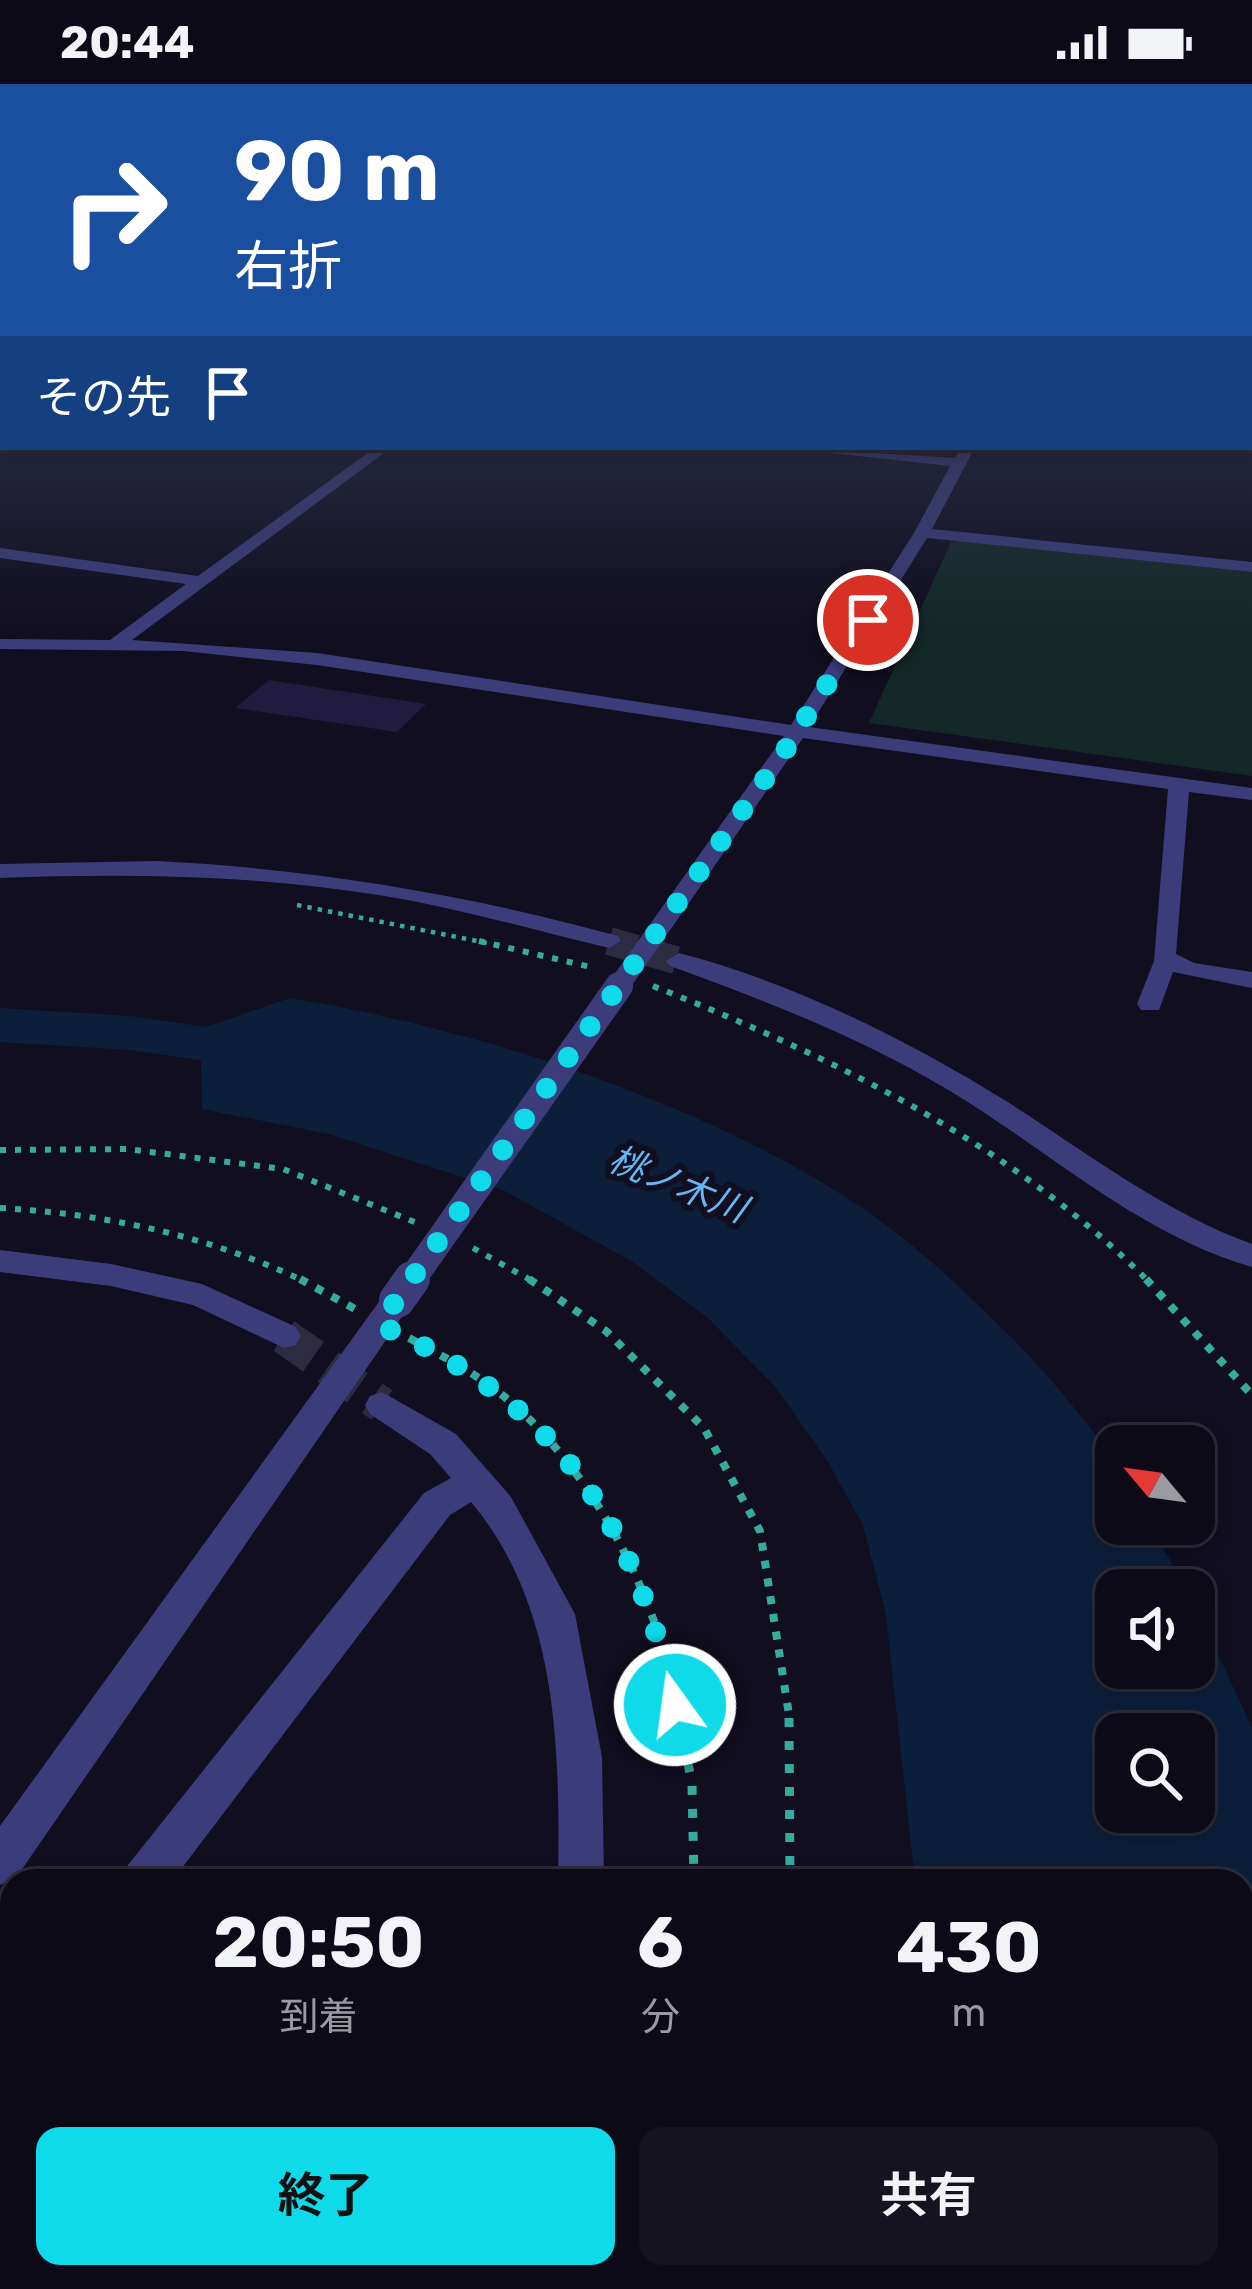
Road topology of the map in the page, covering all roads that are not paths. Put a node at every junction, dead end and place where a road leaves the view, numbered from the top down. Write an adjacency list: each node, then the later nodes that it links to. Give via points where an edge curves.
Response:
1 (381, 450): 7 (street)
2 (851, 450): 3 (street)
3 (964, 455): 4 (street)
4 (922, 533): 6 (street); 10 (street)
5 (0, 553): 7 (street)
6 (1252, 567)
7 (198, 581): 9 (street)
8 (0, 644): 9 (street)
9 (114, 645): 10 (street, via 317,659)
10 (797, 731): 11 (street); 24 (street, bridge)
11 (1179, 784): 12 (street); 16 (street, via 1161,949)
12 (1252, 794)
13 (0, 872): 14 (street, via 174,867 327,879 467,902)
14 (610, 941)
15 (679, 961): 19 (street, via 890,1046 1171,1223)
16 (1170, 964): 17 (street); 18 (street)
17 (1252, 980)
18 (1150, 1004)
19 (1252, 1256)
20 (0, 1261): 21 (street, via 202,1295)
21 (284, 1336)
22 (382, 1405): 23 (street, via 443,1444)
23 (475, 1482): 25 (street, via 437,1504); 26 (street, via 555,1614 580,1756)
24 (0, 1863)
25 (153, 1869)
26 (581, 1869)

